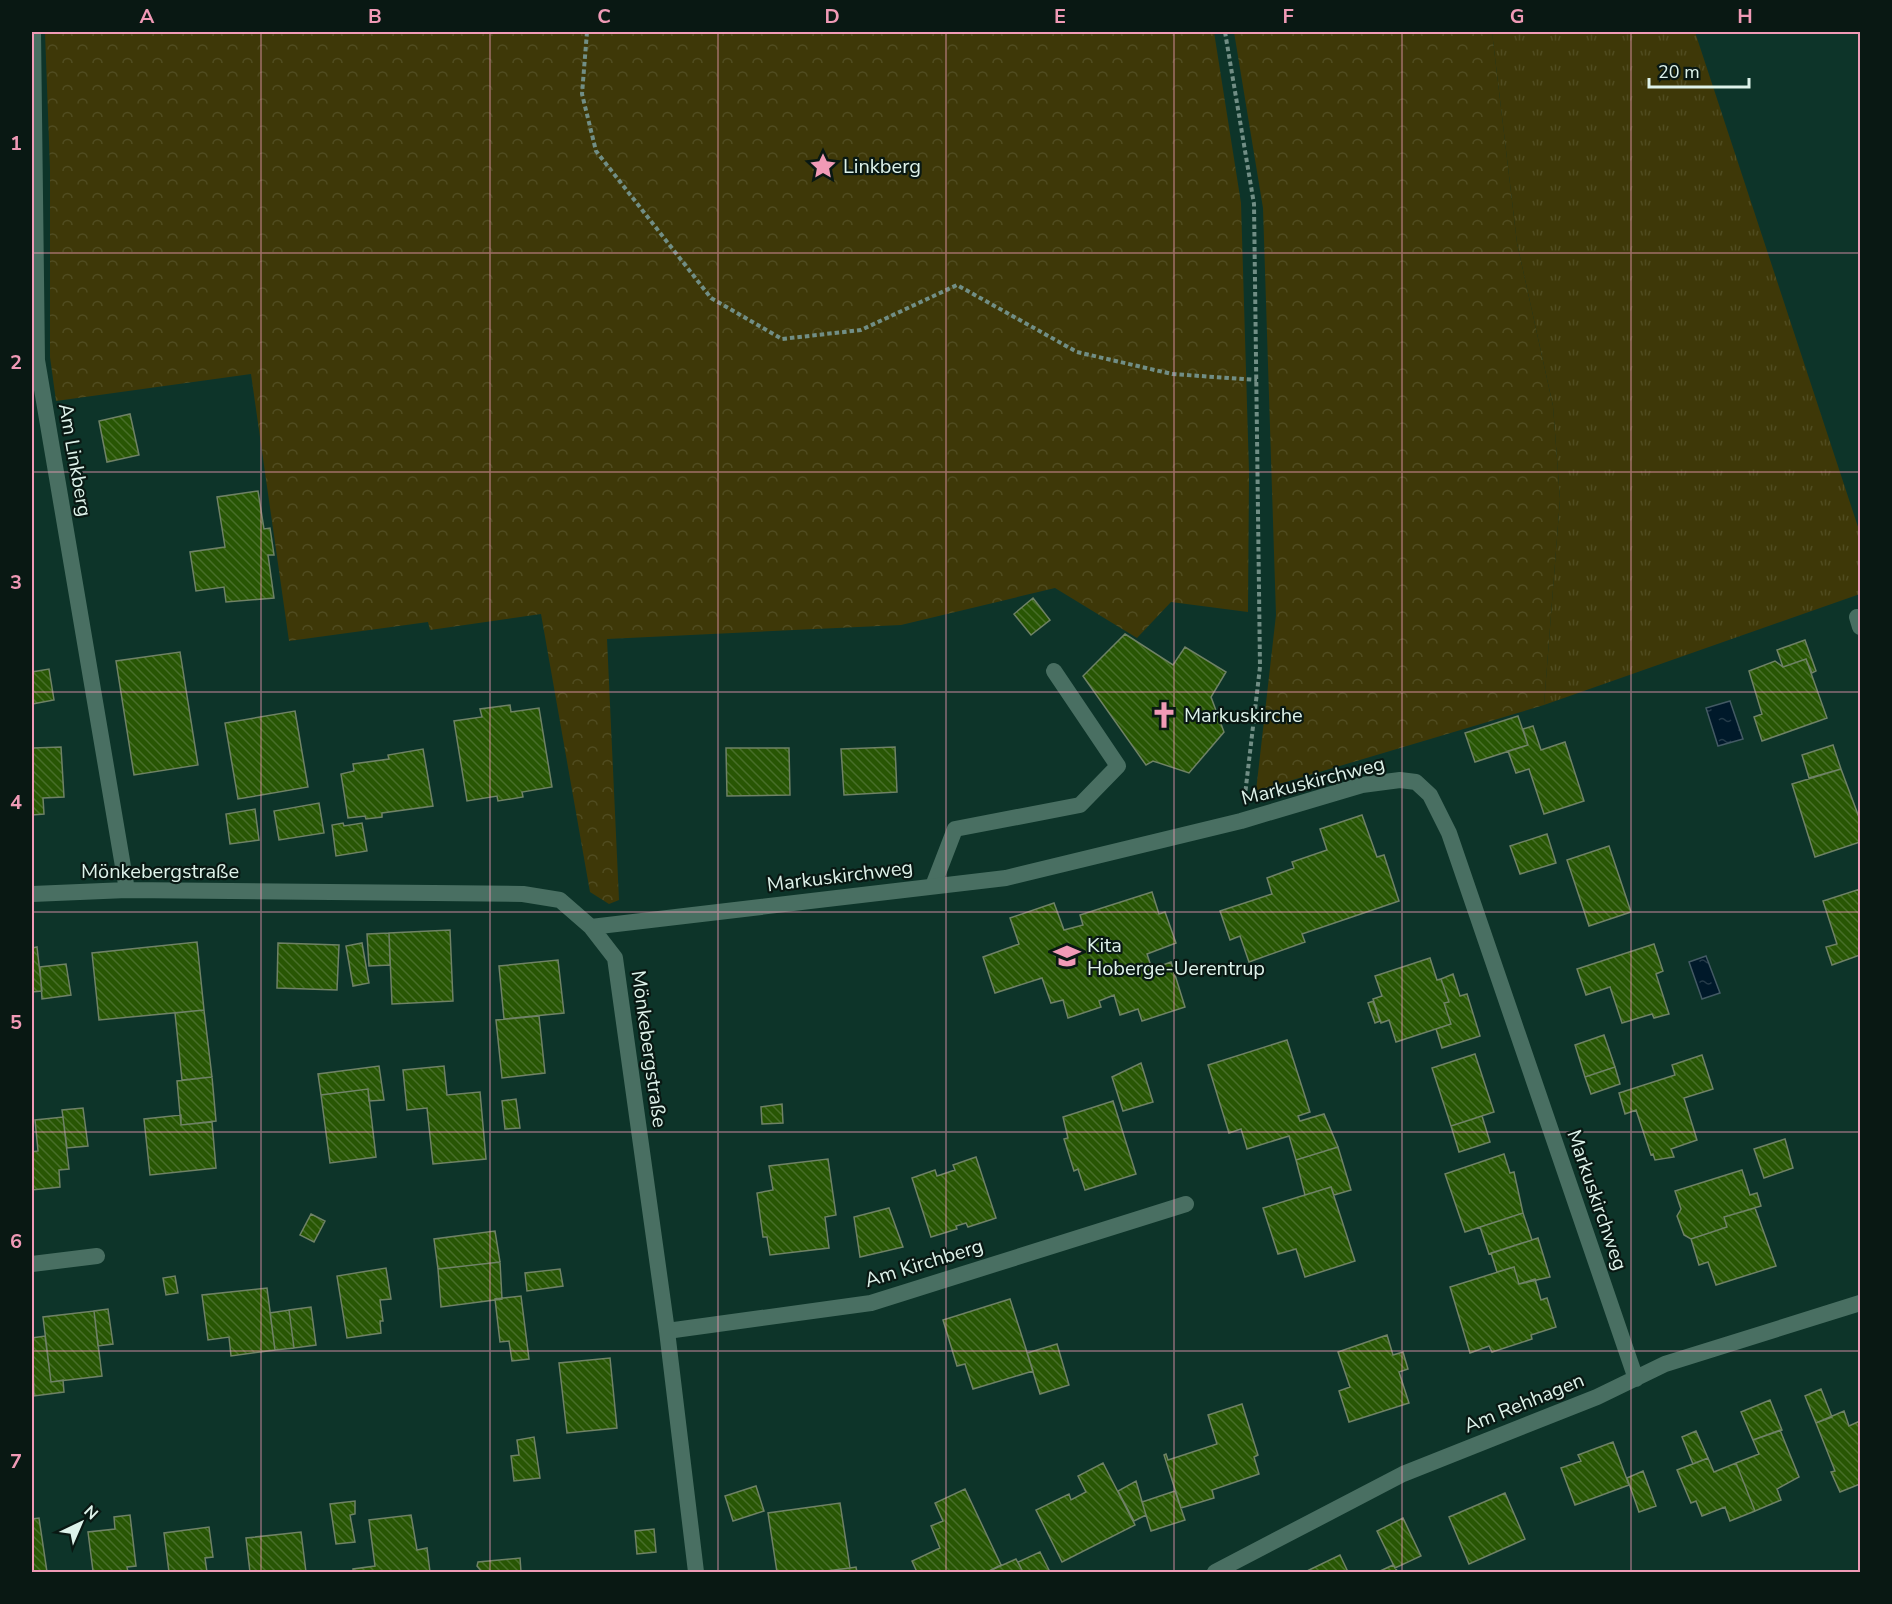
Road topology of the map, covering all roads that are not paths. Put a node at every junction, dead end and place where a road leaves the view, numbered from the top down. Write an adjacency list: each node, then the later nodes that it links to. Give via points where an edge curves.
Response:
1 (33, 32): 4 (street, Am Linkberg, via 37,360)
2 (1054, 671): 3 (street, via 1118,766 1080,806 955,829)
3 (933, 886): 6 (street, Markuskirchweg); 12 (street, Markuskirchweg, via 1006,878 1241,821 1362,785 1416,782 1430,795 1449,833)
4 (126, 890): 5 (street, Mönkebergstraße); 6 (street, Mönkebergstraße, via 523,894 560,900)
5 (32, 894)
6 (591, 927): 11 (street, Mönkebergstraße, via 615,958)
7 (1186, 1204): 11 (street, Am Kirchberg, via 871,1302)
8 (96, 1256): 9 (street)
9 (32, 1264)
10 (1860, 1303): 12 (street, Am Rehhagen, via 1665,1364)
11 (667, 1331): 13 (street, Mönkebergstraße)
12 (1636, 1379): 14 (street, Am Rehhagen, via 1403,1474)
13 (696, 1572)
14 (1215, 1572)

